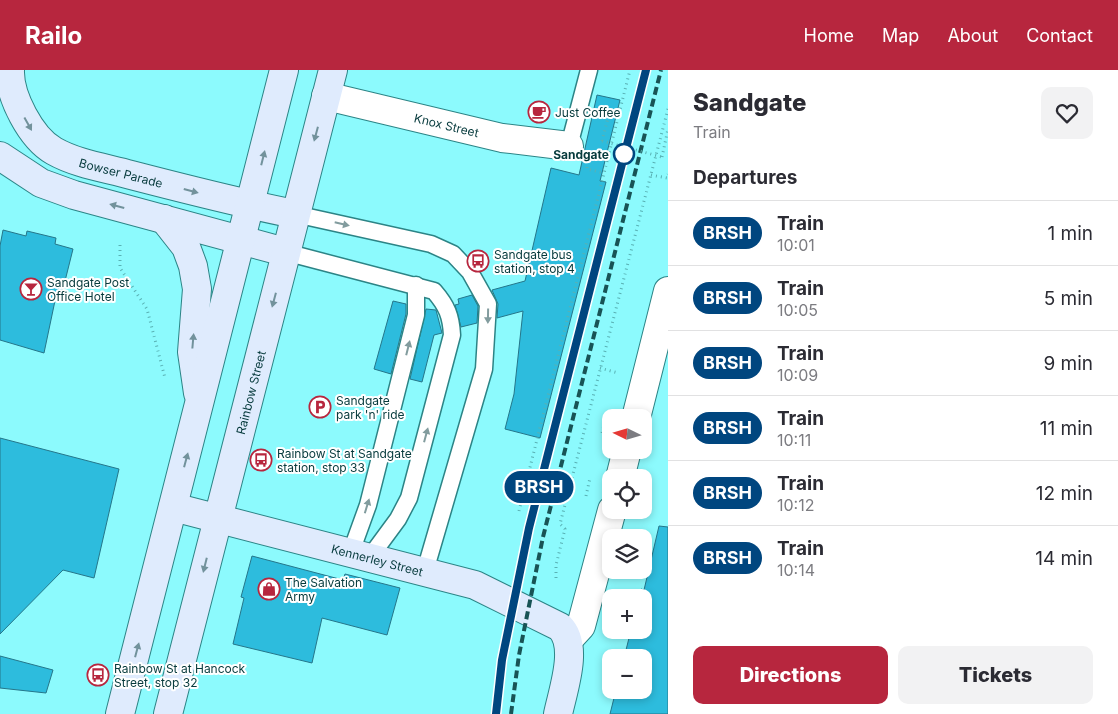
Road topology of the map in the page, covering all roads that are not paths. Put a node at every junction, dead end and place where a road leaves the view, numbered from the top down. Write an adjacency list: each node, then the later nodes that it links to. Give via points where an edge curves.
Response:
1 (284, 70): 7 (main road, one-way to 1)
2 (589, 70): 5 (lane)
3 (6, 83): 7 (main road, Bowser Parade, one-way to 7, via 32,132 53,151 84,163)
4 (329, 83): 5 (street, Knox Street, via 502,138); 8 (main road, Rainbow Street, one-way to 8)
5 (579, 154)
6 (0, 156): 9 (main road, one-way to 6, via 74,195 41,183)
7 (251, 205): 8 (main road, Bowser Parade); 10 (main road)
8 (295, 214): 11 (main road, Rainbow Street); 20 (lane, one-way to 20, via 431,244 454,254 470,272 488,304 484,369)
9 (164, 218): 10 (main road); 14 (main road, one-way to 9, via 192,352 197,289 193,266 186,247)
10 (241, 241): 11 (main road); 14 (main road)
11 (285, 252): 12 (lane); 17 (main road, Rainbow Street, one-way to 17)
12 (416, 285): 19 (lane, one-way to 12, via 368,505 416,315); 19 (lane, one-way to 12, via 398,519 409,498 452,335 452,316 445,303 434,291)
13 (668, 290): 15 (street)
14 (200, 406): 16 (main road, one-way to 14)
15 (638, 409)
16 (173, 507): 17 (main road, Kennerley Street); 22 (main road, one-way to 16)
17 (217, 518): 19 (main road, Kennerley Street); 23 (main road, Rainbow Street, one-way to 23)
18 (610, 519): 21 (street, via 581,626)
19 (361, 555): 20 (main road, Kennerley Street)
20 (425, 571): 21 (main road, Kennerley Street, via 498,594 560,627)
21 (569, 639): 24 (main road, via 570,655)
22 (120, 714)
23 (168, 714)
24 (558, 714)

